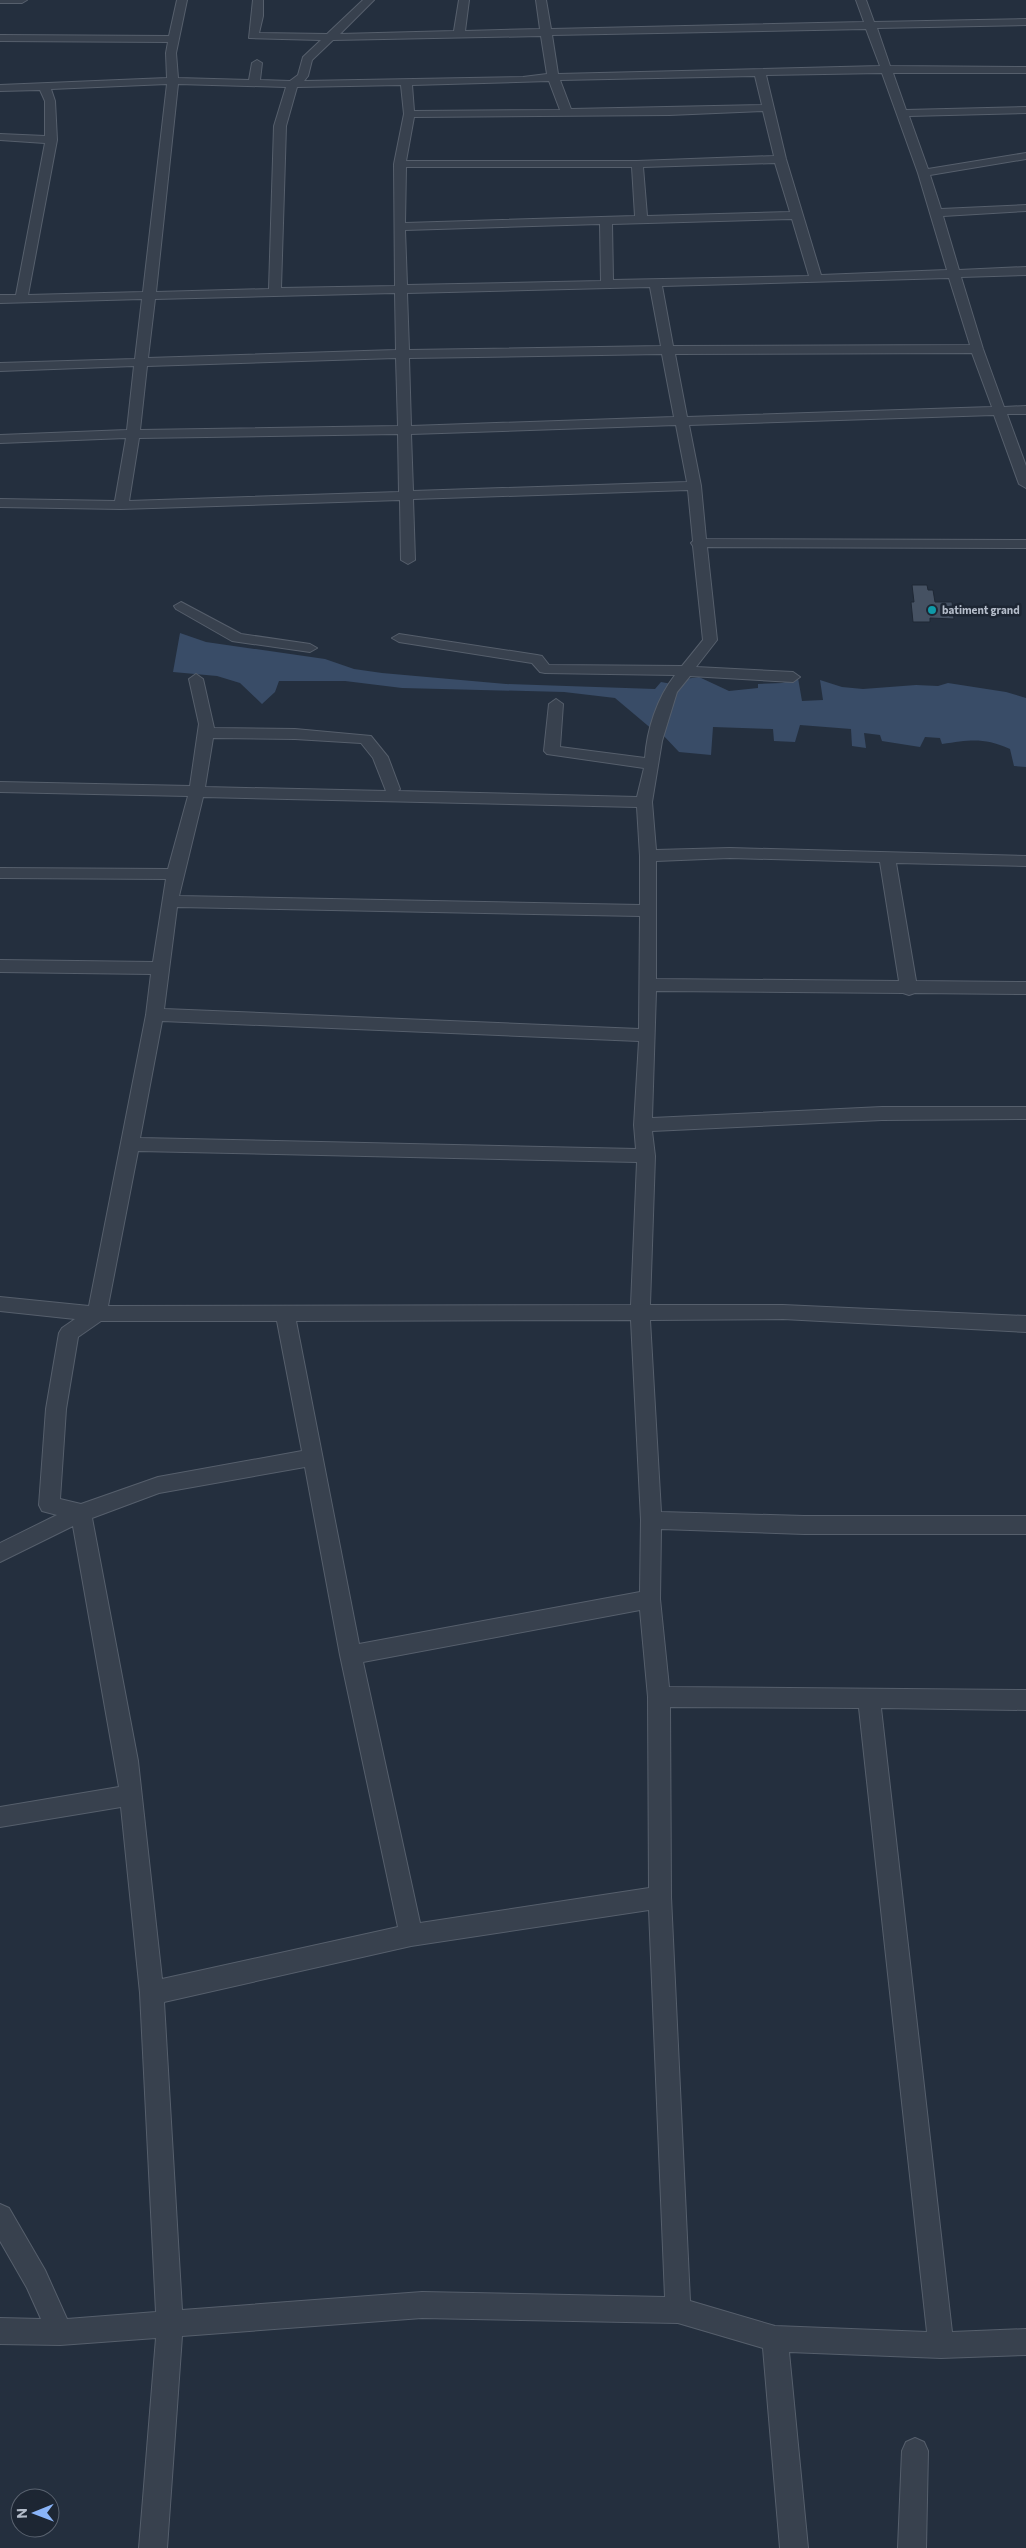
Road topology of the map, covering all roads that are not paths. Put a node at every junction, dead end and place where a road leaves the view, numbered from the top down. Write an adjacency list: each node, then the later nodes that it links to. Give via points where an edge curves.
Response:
1 (0, 0): 2 (street)
2 (22, 0)
3 (182, 0): 15 (street)
4 (258, 0): 13 (street, via 253,36)
5 (369, 0): 13 (street)
6 (464, 0): 12 (street)
7 (541, 0): 11 (street)
8 (862, 0): 10 (street)
9 (1026, 22): 10 (street)
10 (872, 26): 11 (street); 18 (street)
11 (544, 31): 12 (street); 20 (street)
12 (460, 34): 13 (street)
13 (332, 37): 24 (street, via 307,59 303,76)
14 (0, 38): 15 (street)
15 (175, 39): 21 (street, via 171,54)
16 (257, 63): 22 (street)
17 (1026, 70): 18 (street, via 951,68)
18 (888, 71): 19 (street); 30 (street)
19 (760, 74): 20 (street); 27 (street)
20 (553, 77): 23 (street); 29 (street)
21 (173, 81): 22 (street); 25 (street); 52 (street)
22 (254, 81): 24 (street)
23 (406, 82): 24 (street); 31 (street)
24 (292, 84): 51 (street, via 280,126)
25 (44, 86): 26 (street); 33 (street, via 50,101)
26 (0, 88)
27 (767, 108): 29 (street); 35 (street)
28 (1026, 110): 30 (street)
29 (567, 113): 31 (street)
30 (903, 113): 38 (street)
31 (409, 114): 36 (street)
32 (0, 138): 33 (street)
33 (51, 140): 53 (street)
34 (1026, 156): 38 (street)
35 (780, 159): 37 (street); 41 (street)
36 (400, 164): 37 (street); 44 (street)
37 (637, 164): 43 (street)
38 (924, 173): 40 (street)
39 (1026, 208): 40 (street)
40 (938, 213): 46 (street)
41 (796, 215): 43 (street); 47 (street)
42 (606, 220): 43 (street); 44 (street); 48 (street)
43 (641, 220)
44 (399, 227): 50 (street)
45 (1026, 271): 46 (street)
46 (955, 274): 47 (street); 55 (street)
47 (816, 279): 49 (street)
48 (607, 283): 49 (street); 50 (street)
49 (656, 283): 56 (street)
50 (401, 289): 51 (street); 57 (street)
51 (275, 292): 52 (street)
52 (147, 296): 53 (street); 58 (street)
53 (20, 298): 54 (street)
54 (0, 299)
55 (977, 349): 56 (street); 60 (street)
56 (666, 350): 57 (street); 62 (street)
57 (402, 354): 58 (street); 63 (street)
58 (140, 362): 59 (street); 64 (street)
59 (0, 367)
60 (999, 410): 61 (street); 62 (street); 66 (street)
61 (1026, 410)
62 (680, 420): 63 (street); 67 (street)
63 (405, 430): 64 (street); 68 (street)
64 (133, 434): 65 (street); 70 (street)
65 (0, 439)
66 (1026, 484)
67 (694, 486): 68 (street); 71 (street)
68 (406, 495): 70 (street); 73 (street)
69 (0, 503): 70 (street)
70 (121, 505)
71 (698, 543): 72 (street); 77 (street, via 710,640)
72 (1026, 544)
73 (408, 560)
74 (181, 606): 76 (street, via 237,638)
75 (399, 638): 77 (street, via 537,659 545,669)
76 (310, 648)
77 (686, 671): 78 (street); 82 (street, via 670,691 654,741)
78 (792, 677)
79 (196, 678): 81 (street, via 207,724)
80 (556, 704): 82 (street, via 552,751)
81 (206, 733): 84 (street); 85 (street, via 366,739 380,757)
82 (652, 764): 86 (street)
83 (0, 787): 84 (street)
84 (197, 790): 86 (street); 91 (street)
85 (392, 790)
86 (644, 802): 87 (street)
87 (648, 856): 88 (street, via 730,853); 93 (street)
88 (887, 859): 89 (street); 97 (street)
89 (1026, 861)
90 (0, 873): 91 (street)
91 (175, 874): 92 (street)
92 (171, 901): 93 (street); 95 (street)
93 (649, 911): 96 (street)
94 (0, 966): 95 (street)
95 (161, 968): 99 (street)
96 (648, 985): 97 (street); 100 (street)
97 (909, 988): 98 (street)
98 (1026, 988)
99 (155, 1015): 100 (street); 103 (street)
100 (648, 1035): 102 (street)
101 (1026, 1113): 102 (street, via 862,1114)
102 (643, 1125): 104 (street)
103 (130, 1144): 104 (street); 107 (street)
104 (646, 1156): 106 (street)
105 (0, 1304): 107 (street)
106 (640, 1313): 108 (street); 109 (street, via 783,1312); 112 (street)
107 (97, 1314): 108 (street); 111 (street, via 69,1333 56,1409 49,1505)
108 (285, 1315): 110 (street)
109 (1026, 1324)
110 (311, 1458): 111 (street, via 158,1484); 116 (street)
111 (81, 1513): 114 (street); 120 (street)
112 (651, 1520): 113 (street, via 804,1525); 115 (street)
113 (1026, 1525)
114 (0, 1553)
115 (650, 1599): 116 (street); 117 (street)
116 (351, 1655): 123 (street)
117 (659, 1697): 118 (street); 122 (street)
118 (870, 1700): 119 (street); 132 (street)
119 (1026, 1700)
120 (131, 1795): 121 (street); 124 (street)
121 (0, 1817)
122 (660, 1897): 123 (street); 126 (street)
123 (411, 1935): 124 (street)
124 (152, 1993): 127 (street)
125 (0, 2217): 129 (street, via 36,2279)
126 (678, 2310): 127 (street, via 422,2305); 130 (street)
127 (170, 2324): 129 (street); 134 (street)
128 (0, 2331): 129 (street)
129 (60, 2332)
130 (775, 2338): 132 (street); 135 (street)
131 (1026, 2342): 132 (street)
132 (941, 2345)
133 (915, 2451): 136 (street)
134 (153, 2548)
135 (794, 2548)
136 (912, 2548)

